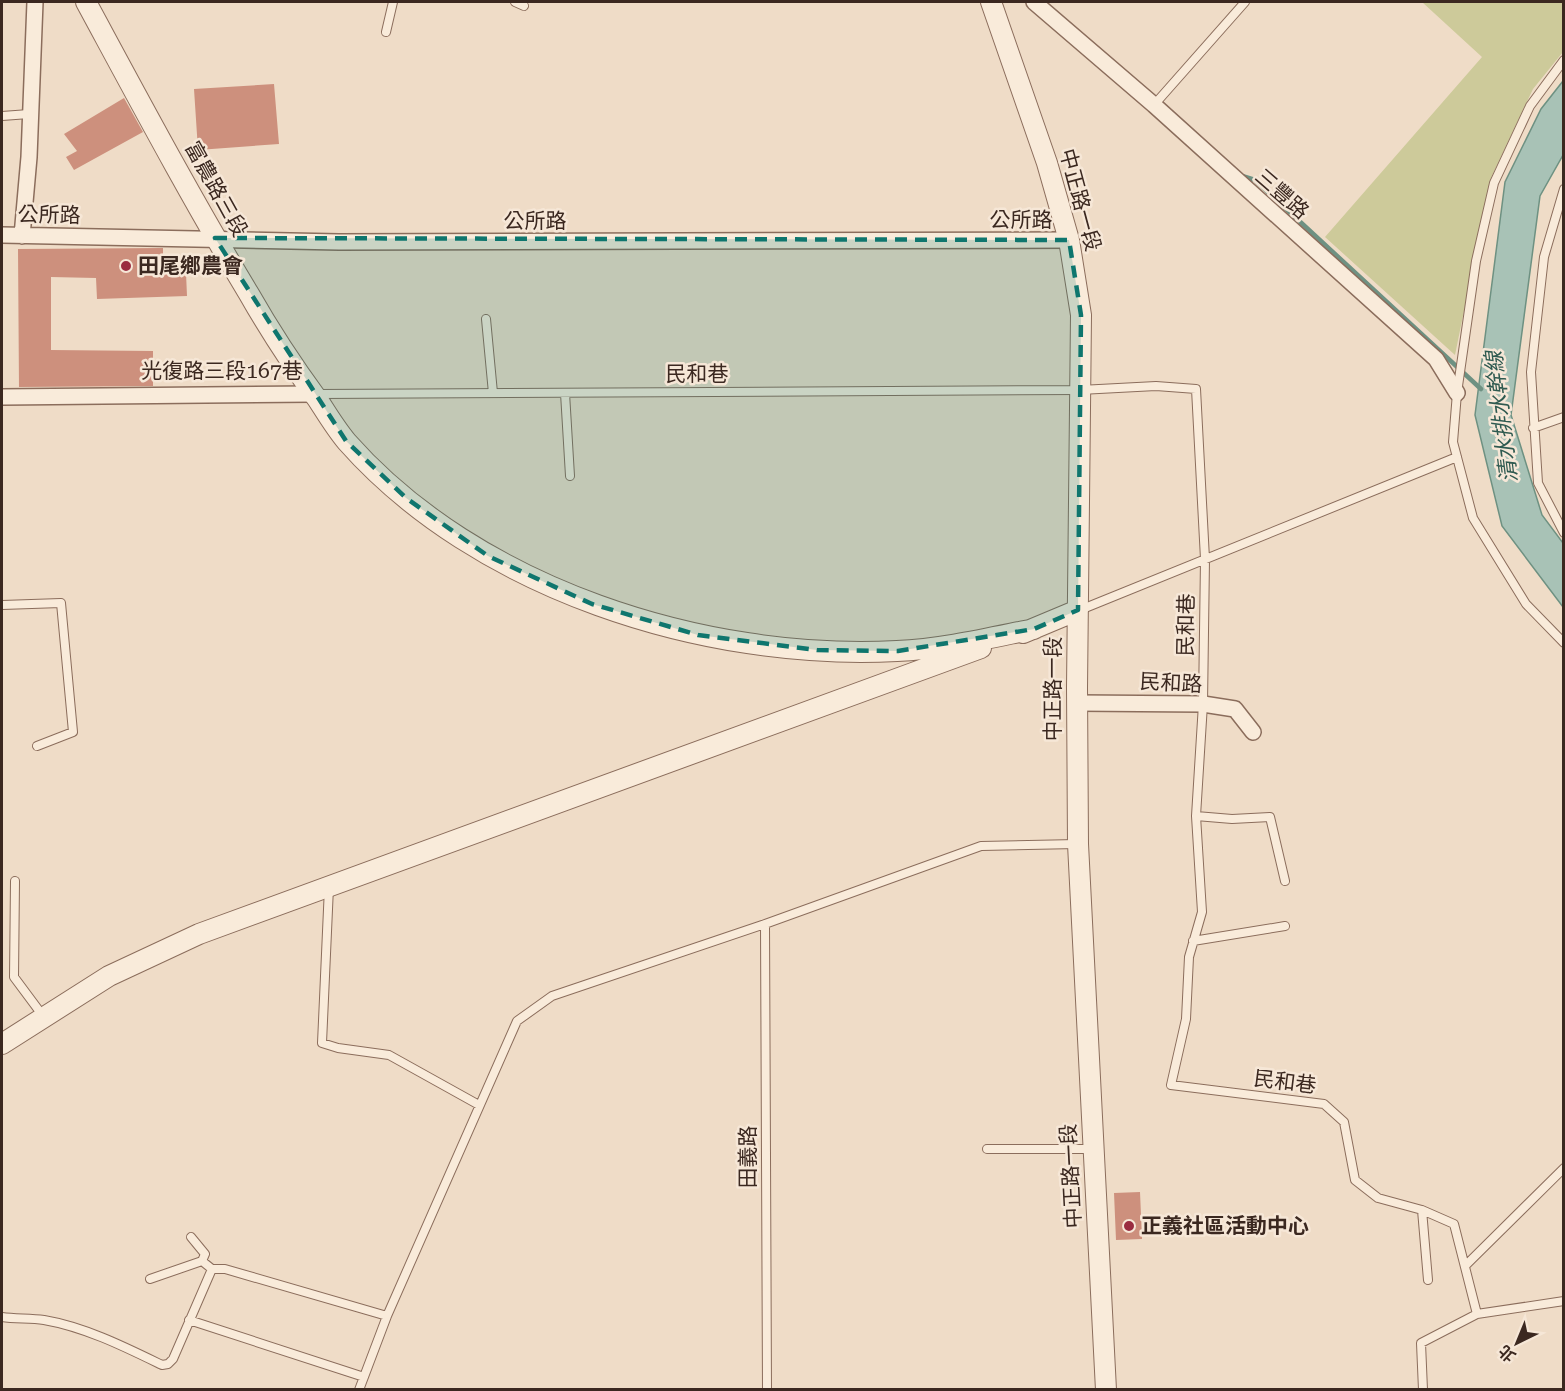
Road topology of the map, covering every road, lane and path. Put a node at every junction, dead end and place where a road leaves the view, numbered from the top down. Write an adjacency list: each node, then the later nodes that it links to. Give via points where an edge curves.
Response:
1 (35, 2): 12 (street)
2 (86, 2): 17 (street, 富農路三段)
3 (393, 2): 9 (lane)
4 (515, 2): 8 (lane)
5 (991, 2): 18 (street, 中正路一段, via 1047,163)
6 (1034, 2): 11 (street, 三豐路)
7 (1245, 2): 11 (lane)
8 (524, 6)
9 (386, 32)
10 (1563, 60): 20 (lane, via 1530,106 1494,183 1476,261)
11 (1154, 105): 20 (street, 三豐路, via 1436,359)
12 (29, 114): 13 (lane); 16 (street)
13 (2, 116)
14 (1563, 189): 27 (lane, via 1544,258 1531,372)
15 (2, 235): 16 (street, 公所路)
16 (22, 236): 17 (street, 公所路)
17 (215, 238): 18 (street, 公所路, via 339,242); 24 (street, 富農路三段, via 278,344)
18 (1069, 240): 21 (street, 中正路一段, via 1081,315)
19 (486, 319): 22 (lane)
20 (1458, 385): 28 (lane, via 1453,442)
21 (1080, 390): 23 (lane, 民和巷); 31 (lane, 民和巷, via 1156,386 1196,389); 33 (street, 中正路一段)
22 (493, 393): 23 (lane, 民和巷); 24 (lane, 民和巷)
23 (565, 393): 29 (lane)
24 (313, 394): 25 (street, 光復路三段167巷); 36 (street, 光復路三段167巷, via 346,441 406,498 488,556 591,604 698,635 817,650)
25 (2, 397)
26 (1563, 417): 27 (lane)
27 (1533, 428): 30 (lane, via 1538,483)
28 (1457, 457): 31 (lane); 35 (lane, via 1473,519 1526,604)
29 (570, 476)
30 (1563, 533)
31 (1205, 559): 33 (lane); 39 (lane, 民和巷)
32 (2, 605): 41 (lane, via 61,603 73,732)
33 (1078, 610): 34 (street); 38 (street, 中正路一段)
34 (1034, 629): 36 (street, 光復路三段167巷); 37 (street)
35 (1563, 643)
36 (898, 651): 37 (street, via 909,669)
37 (904, 677): 46 (street)
38 (1077, 703): 39 (street, 民和路); 43 (street, 中正路一段)
39 (1203, 704): 40 (street, 民和路, via 1235,709); 42 (lane, 民和巷)
40 (1253, 732)
41 (37, 746)
42 (1196, 816): 45 (lane, via 1270,817); 49 (lane, 民和巷, via 1202,912)
43 (1078, 844): 47 (lane, via 981,846); 54 (street, 中正路一段)
44 (15, 881): 50 (lane, via 14,977)
45 (1285, 881)
46 (329, 886): 50 (street, via 199,934 119,971); 52 (lane, via 322,1043 389,1055)
47 (765, 924): 52 (lane, via 552,996 517,1021); 70 (lane, 田義路)
48 (1285, 926): 49 (lane)
49 (1193, 942): 56 (lane, 民和巷, via 1186,1019 1171,1085 1323,1104 1344,1122 1355,1180 1378,1198)
50 (44, 1017): 51 (street)
51 (2, 1044)
52 (479, 1105): 65 (lane)
53 (987, 1149): 54 (lane)
54 (1094, 1149): 71 (street, 中正路一段)
55 (1563, 1168): 59 (lane)
56 (1422, 1210): 59 (lane, 民和巷, via 1454,1224); 62 (lane)
57 (191, 1237): 58 (lane, via 205,1254)
58 (202, 1261): 60 (lane); 61 (lane)
59 (1465, 1266): 64 (lane, 民和巷)
60 (212, 1269): 65 (lane, via 225,1269); 67 (lane)
61 (150, 1279)
62 (1428, 1280)
63 (1563, 1301): 64 (lane)
64 (1477, 1314): 72 (lane, via 1421,1343)
65 (387, 1316): 68 (lane)
66 (2, 1317): 67 (lane, via 44,1320 77,1329 162,1365 173,1359)
67 (189, 1320): 68 (lane)
68 (364, 1377): 69 (lane)
69 (359, 1389)
70 (767, 1389)
71 (1106, 1389)
72 (1423, 1389)

